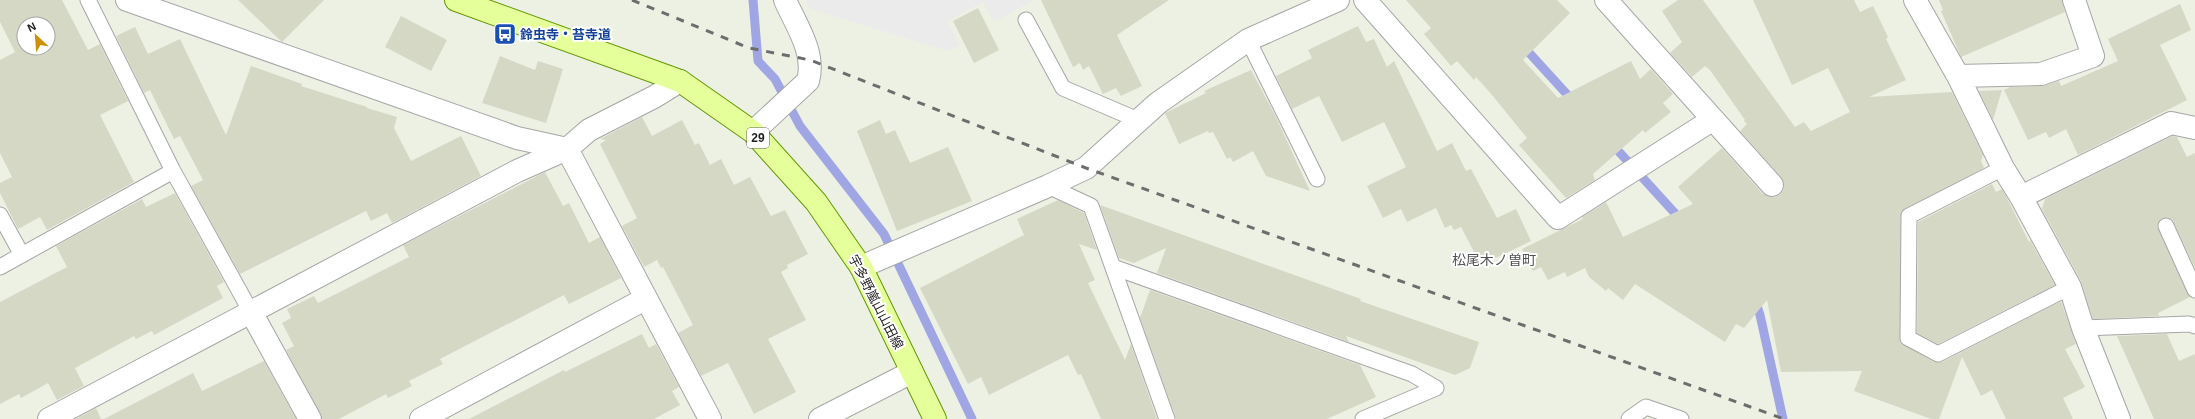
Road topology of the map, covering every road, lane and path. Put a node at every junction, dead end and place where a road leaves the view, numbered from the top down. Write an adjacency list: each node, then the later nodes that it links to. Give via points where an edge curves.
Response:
1 (88, 0): 20 (lane)
2 (127, 0): 18 (street, via 517,138)
3 (456, 0): 13 (main road, 宇多野嵐山山田線 / 29)
4 (785, 0): 17 (street, via 809,51 810,73 808,81)
5 (1338, 0): 11 (street)
6 (1365, 0): 15 (street, via 1558,218)
7 (1606, 0): 15 (street)
8 (1914, 0): 12 (street)
9 (2074, 0): 12 (street, via 2093,56 2041,74)
10 (1026, 20): 14 (lane, via 1063,88)
11 (1248, 40): 14 (street); 21 (lane)
12 (1958, 76): 19 (street)
13 (680, 81): 17 (main road, 宇多野嵐山山田線 / 29); 18 (street, via 589,130)
14 (1138, 120): 23 (street, via 1086,168)
15 (1712, 120): 22 (street)
16 (2195, 128): 24 (street, via 2171,123)
17 (753, 132): 29 (main road, 宇多野嵐山山田線 / 29, via 816,202)
18 (567, 149): 33 (street); 34 (street, via 517,171)
19 (2003, 168): 24 (street); 31 (lane, via 1909,216 1908,338 1938,354)
20 (173, 171): 27 (lane); 34 (lane)
21 (1317, 179)
22 (1772, 185)
23 (1048, 186): 29 (street); 30 (lane, via 1091,206)
24 (2021, 197): 31 (street)
25 (0, 215): 27 (lane)
26 (2166, 226): 32 (lane)
27 (22, 255): 28 (lane)
28 (0, 267)
29 (861, 267): 37 (main road, 宇多野嵐山山田線 / 29)
30 (1113, 267): 44 (lane); 45 (lane, via 1412,374 1436,388)
31 (2070, 287): 36 (street)
32 (2195, 290)
33 (646, 299): 40 (street); 41 (street)
34 (251, 312): 38 (street); 39 (street)
35 (2195, 326): 36 (lane, via 2189,324)
36 (2083, 328): 48 (street)
37 (912, 372): 42 (street); 43 (main road, 宇多野嵐山山田線 / 29)
38 (49, 419)
39 (310, 419)
40 (421, 419)
41 (710, 419)
42 (820, 419)
43 (935, 419)
44 (1167, 419)
45 (1363, 419)
46 (1628, 419): 47 (lane, via 1646,407)
47 (1680, 419)
48 (2119, 419)

